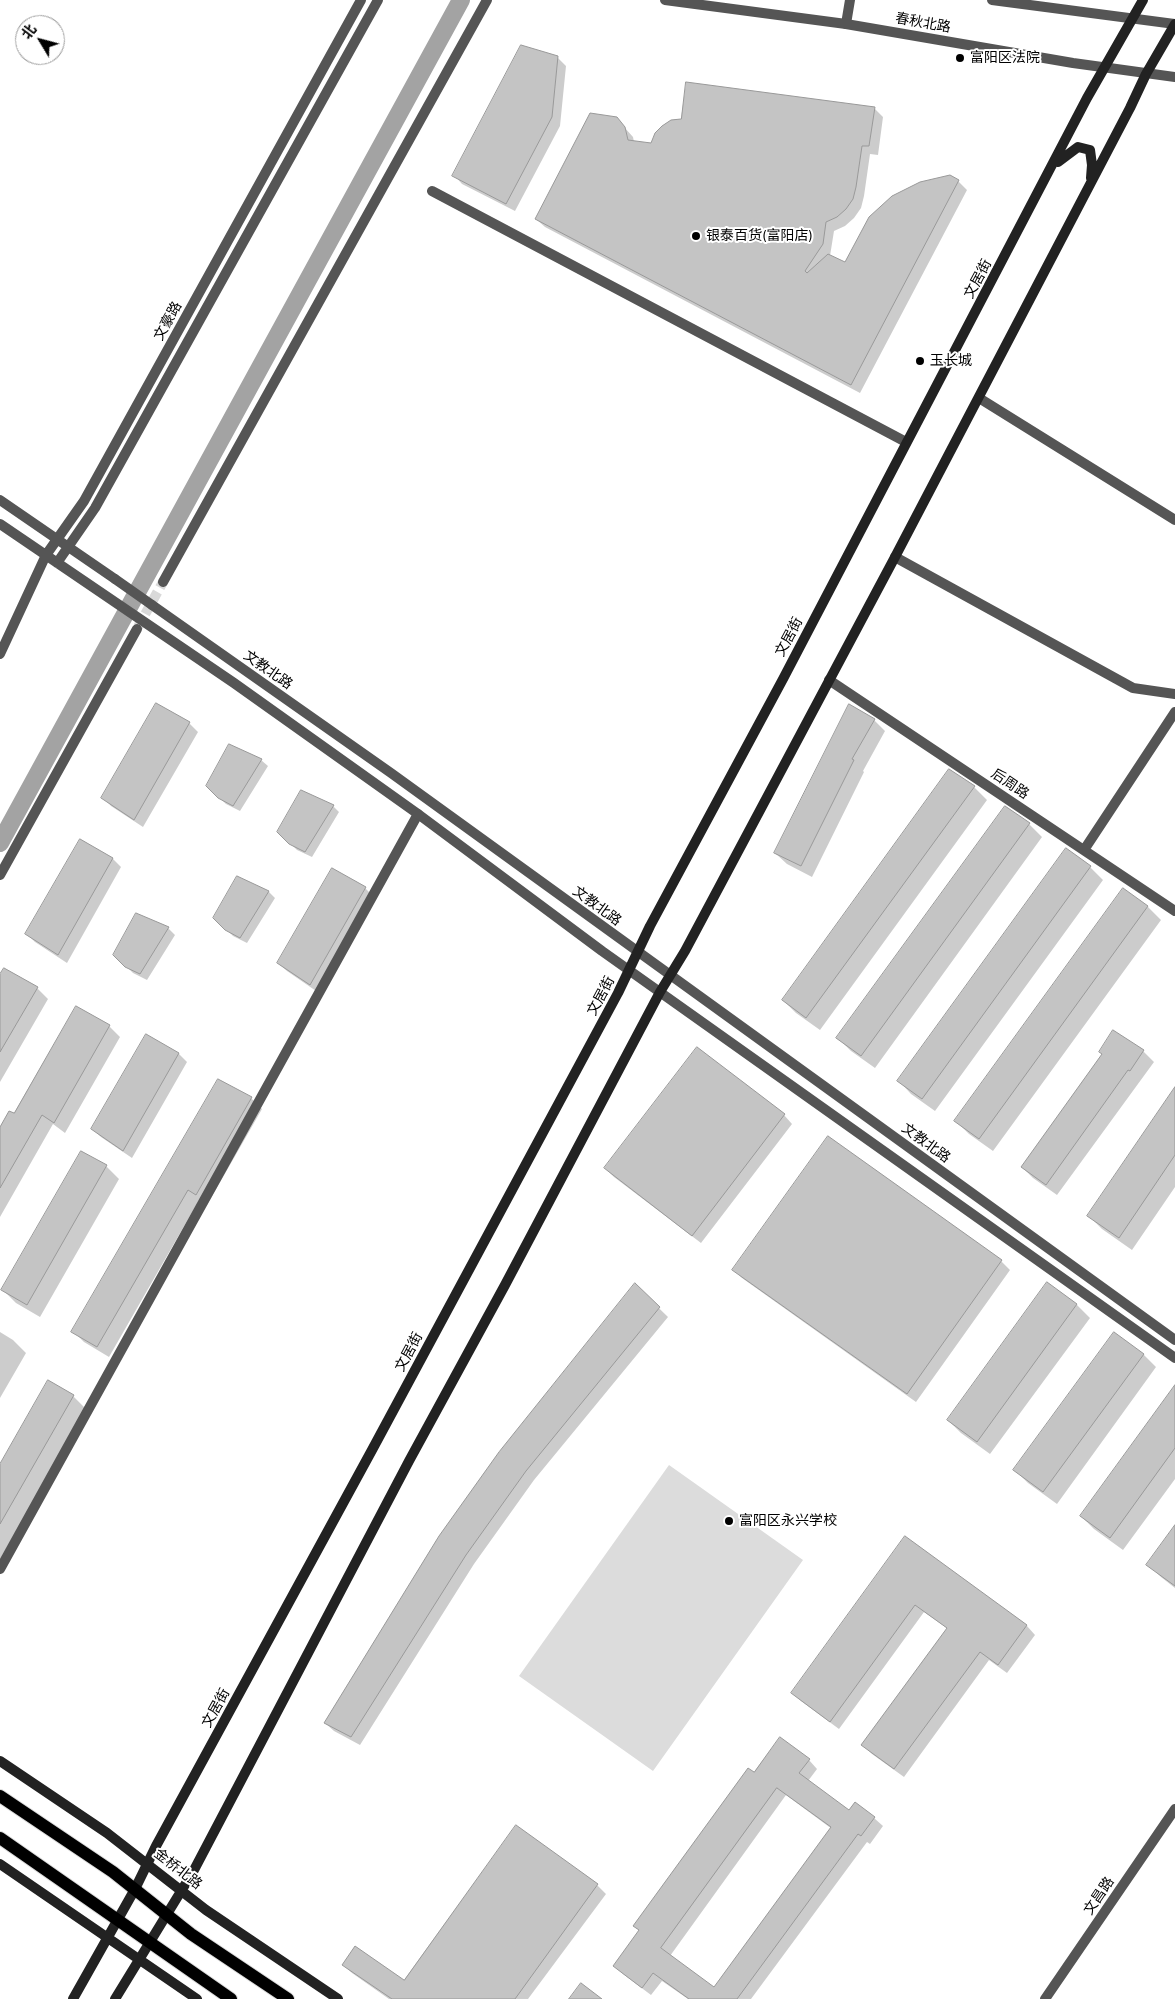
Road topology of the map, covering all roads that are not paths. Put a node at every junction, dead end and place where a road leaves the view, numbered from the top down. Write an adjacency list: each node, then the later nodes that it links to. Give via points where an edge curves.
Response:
1 (360, 0): 22 (street, 文豪路, via 84,501)
2 (378, 0): 23 (street, 文豪路, via 95,508)
3 (487, 0): 27 (street)
4 (665, 0): 9 (street, 春秋北路)
5 (850, 0): 9 (street)
6 (992, 0): 8 (street)
7 (1143, 0): 8 (main road, 文居街)
8 (1132, 20): 10 (street); 11 (main road, 文居街)
9 (846, 24): 11 (street, 春秋北路)
10 (1175, 24): 12 (main road)
11 (1105, 67): 12 (street, 春秋北路); 14 (main road, 文居街)
12 (1146, 74): 13 (street, 春秋北路); 15 (main road)
13 (1175, 77)
14 (1052, 168): 15 (main road, via 1078,147 1090,150); 18 (main road, 文居街)
15 (1090, 184): 17 (main road)
16 (432, 191): 18 (street)
17 (979, 398): 20 (street); 25 (main road)
18 (906, 442): 37 (main road, 文居街)
19 (0, 500): 22 (street, 文教北路)
20 (1175, 520)
21 (0, 524): 24 (street)
22 (57, 539): 23 (street, 文教北路); 24 (street, 文豪路)
23 (69, 547): 26 (street, 文豪路); 37 (street, 文教北路, bridge)
24 (46, 555): 26 (street); 29 (street, 文豪路)
25 (895, 557): 30 (main road); 31 (street, via 1133,688)
26 (57, 563): 28 (street, via 104,595)
27 (163, 582)
28 (139, 625): 33 (street, via 234,683); 35 (street)
29 (0, 654)
30 (829, 680): 34 (street, 后周路); 39 (main road)
31 (1175, 694)
32 (1175, 712): 34 (street)
33 (418, 814): 38 (street); 43 (street)
34 (1084, 850): 36 (street, 后周路)
35 (0, 875)
36 (1175, 911)
37 (638, 953): 38 (main road, 文居街); 39 (street, 文教北路)
38 (630, 970): 40 (street); 49 (main road, 文居街)
39 (670, 976): 40 (main road); 41 (street, 文教北路)
40 (660, 992): 42 (street); 51 (main road)
41 (1175, 1340)
42 (1175, 1358)
43 (0, 1569)
44 (0, 1761): 49 (main road, 金桥北路)
45 (0, 1796): 50 (main road)
46 (1175, 1810): 63 (street, 文昌路)
47 (0, 1838): 53 (main road)
48 (0, 1864): 54 (main road)
49 (147, 1864): 50 (main road, 文居街); 51 (main road, 金桥北路)
50 (135, 1889): 52 (main road); 53 (main road, 文居街)
51 (181, 1891): 52 (main road); 62 (main road, 金桥北路)
52 (167, 1916): 55 (main road); 61 (main road)
53 (118, 1919): 54 (main road, 文居街); 55 (main road)
54 (108, 1938): 56 (main road); 57 (main road, 文居街)
55 (150, 1943): 56 (main road); 60 (main road)
56 (140, 1959): 58 (main road); 59 (main road)
57 (73, 1999)
58 (115, 1999)
59 (198, 1999)
60 (231, 1999)
61 (288, 1999)
62 (338, 1999)
63 (1045, 1999)

